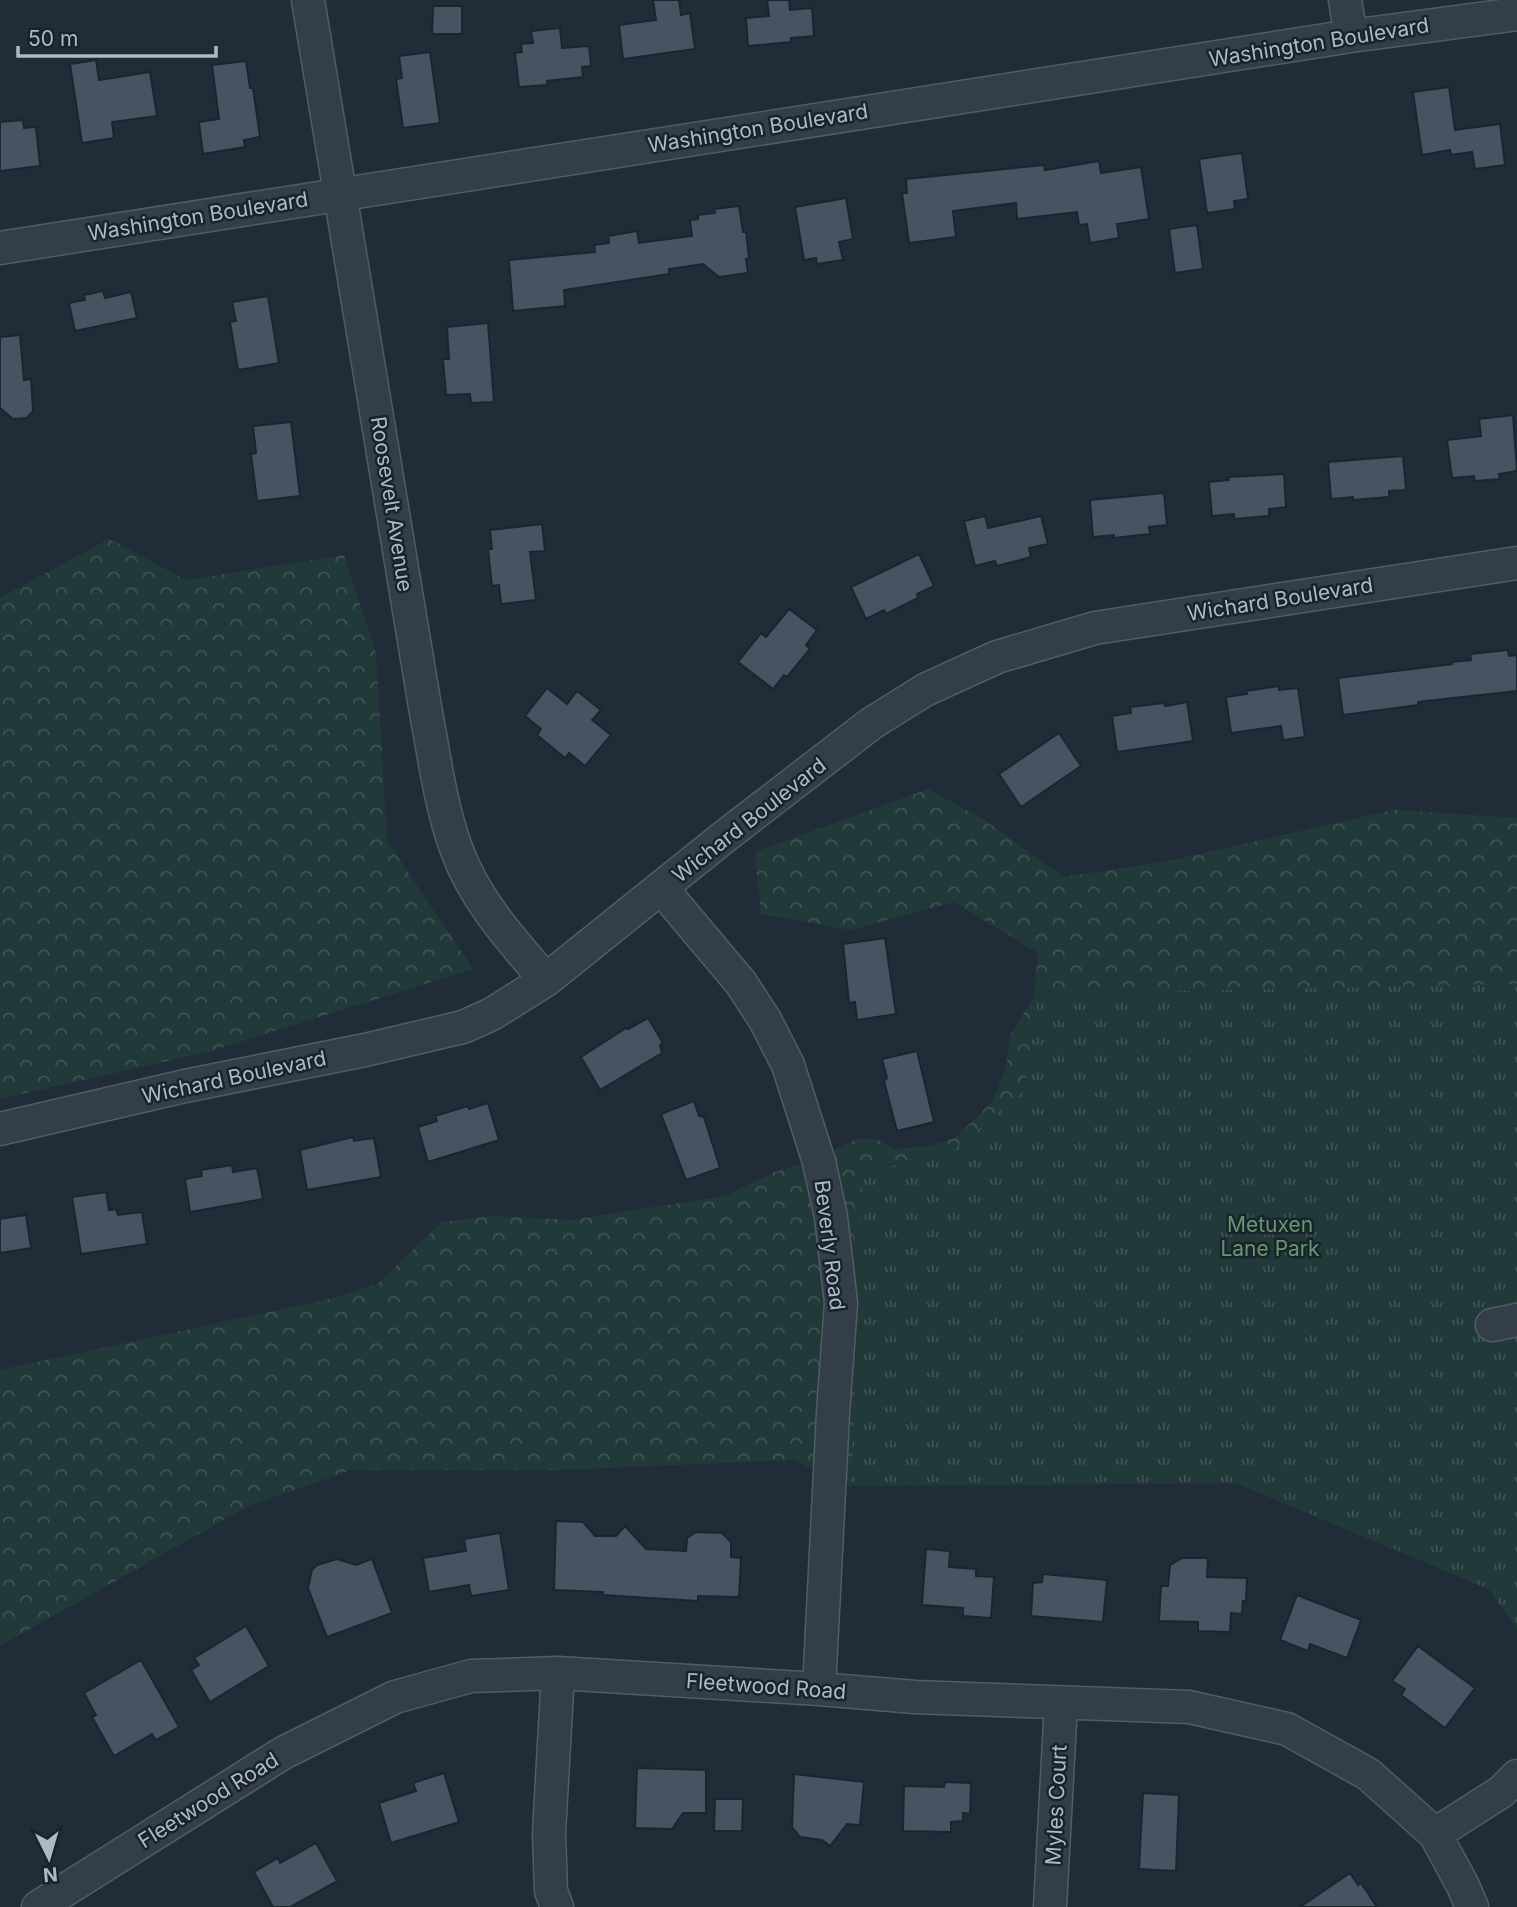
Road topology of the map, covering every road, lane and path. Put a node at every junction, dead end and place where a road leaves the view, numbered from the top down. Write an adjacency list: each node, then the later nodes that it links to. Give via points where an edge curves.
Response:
1 (308, 0): 5 (street, Roosevelt Avenue)
2 (1345, 0): 4 (street)
3 (1517, 13): 4 (street, Washington Boulevard)
4 (1351, 36): 5 (street, Washington Boulevard)
5 (340, 193): 6 (street, Washington Boulevard); 9 (street, Roosevelt Avenue, via 425,707 456,848 501,928)
6 (0, 248)
7 (1517, 562): 8 (street, Wichard Boulevard, via 1095,628 997,657 925,690 872,723)
8 (662, 889): 9 (street, Wichard Boulevard); 12 (street, Beverly Road, via 741,983 765,1020 788,1065 816,1150 831,1217 841,1303)
9 (546, 979): 10 (street, Wichard Boulevard, via 463,1027)
10 (0, 1129)
11 (558, 1673): 12 (street, Fleetwood Road); 16 (street, Fleetwood Road, via 471,1675 395,1697 283,1753); 17 (street, via 549,1833)
12 (819, 1689): 13 (street, Fleetwood Road)
13 (1061, 1703): 15 (street, Fleetwood Road, via 1189,1707 1287,1729 1368,1774); 18 (street, Myles Court)
14 (1517, 1776): 15 (street)
15 (1435, 1834): 19 (street, Fleetwood Road)
16 (37, 1907)
17 (556, 1907)
18 (1050, 1907)
19 (1472, 1907)

